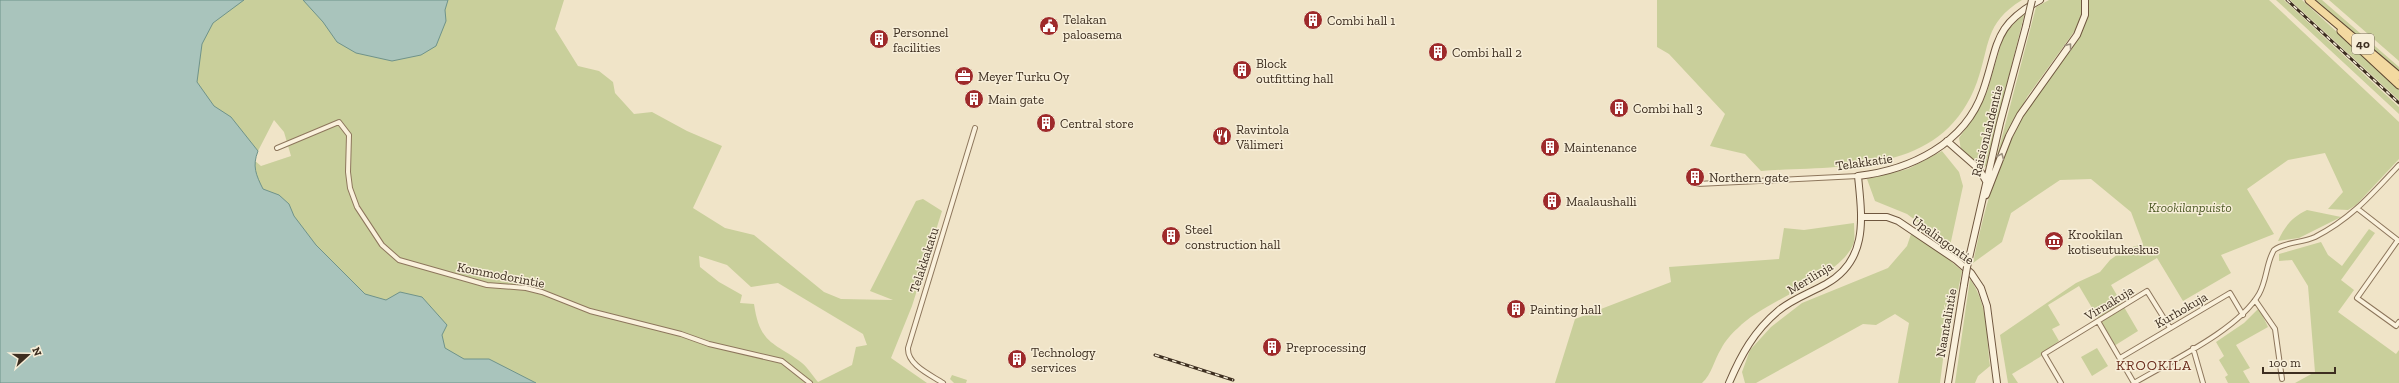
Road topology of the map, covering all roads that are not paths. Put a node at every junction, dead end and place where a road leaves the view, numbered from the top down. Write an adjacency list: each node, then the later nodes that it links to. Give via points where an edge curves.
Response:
1 (2032, 0): 13 (street, Raisionlahdentie, bridge)
2 (2040, 0): 9 (street, Telakkatie, via 2016,14 2006,26 1997,42 1980,99 1962,127)
3 (2085, 0): 17 (street, one-way to 3, via 2012,128 2031,97 2077,35 2085,14)
4 (2309, 0): 5 (main road, 40)
5 (2324, 14): 6 (main road, 40); 7 (main road, 40)
6 (2399, 76)
7 (2399, 85)
8 (975, 128): 29 (street, Telakkakatu, via 908,348 908,354 913,362)
9 (1947, 142): 12 (street, Telakkatie, via 1906,166); 13 (street, via 1979,169)
10 (277, 148): 28 (street, Kommodorintie, via 339,122 349,135 348,172 350,188 357,207 382,245 399,260 487,285 542,292 612,317 782,361)
11 (2399, 165): 15 (street)
12 (1858, 176): 14 (street, Telakkatie); 16 (street, Merilinja)
13 (1986, 182): 17 (street, Raisionlahdentie)
14 (1697, 184)
15 (2358, 209): 18 (street); 20 (street, via 2312,238 2276,249 2272,253 2264,284)
16 (1862, 217): 30 (street, Merilinja, via 1858,246 1844,270 1770,318 1747,346); 32 (street, Upalingontie, via 1887,217 1898,221 1956,260 1971,274 1987,306)
17 (1977, 219): 19 (street, Raisionlahdentie)
18 (2398, 241): 23 (street, via 2357,298 2396,326)
19 (1967, 267): 31 (street, Naantalintie, bridge)
20 (2255, 300): 21 (street); 27 (street, via 2271,320 2278,336)
21 (2243, 314): 24 (street, Kurhokuja, via 2230,293); 25 (street)
22 (2098, 321): 24 (street, Virnakuja, via 2147,291); 26 (street); 33 (street, Virnakuja, via 2044,354)
23 (2399, 322)
24 (2170, 328): 26 (street, Kurhokuja)
25 (2193, 348): 34 (street); 35 (street)
26 (2120, 358): 34 (street)
27 (2282, 379)
28 (810, 383)
29 (943, 383)
30 (1729, 383)
31 (1948, 383)
32 (1997, 383)
33 (2062, 383)
34 (2134, 383)
35 (2203, 383)

